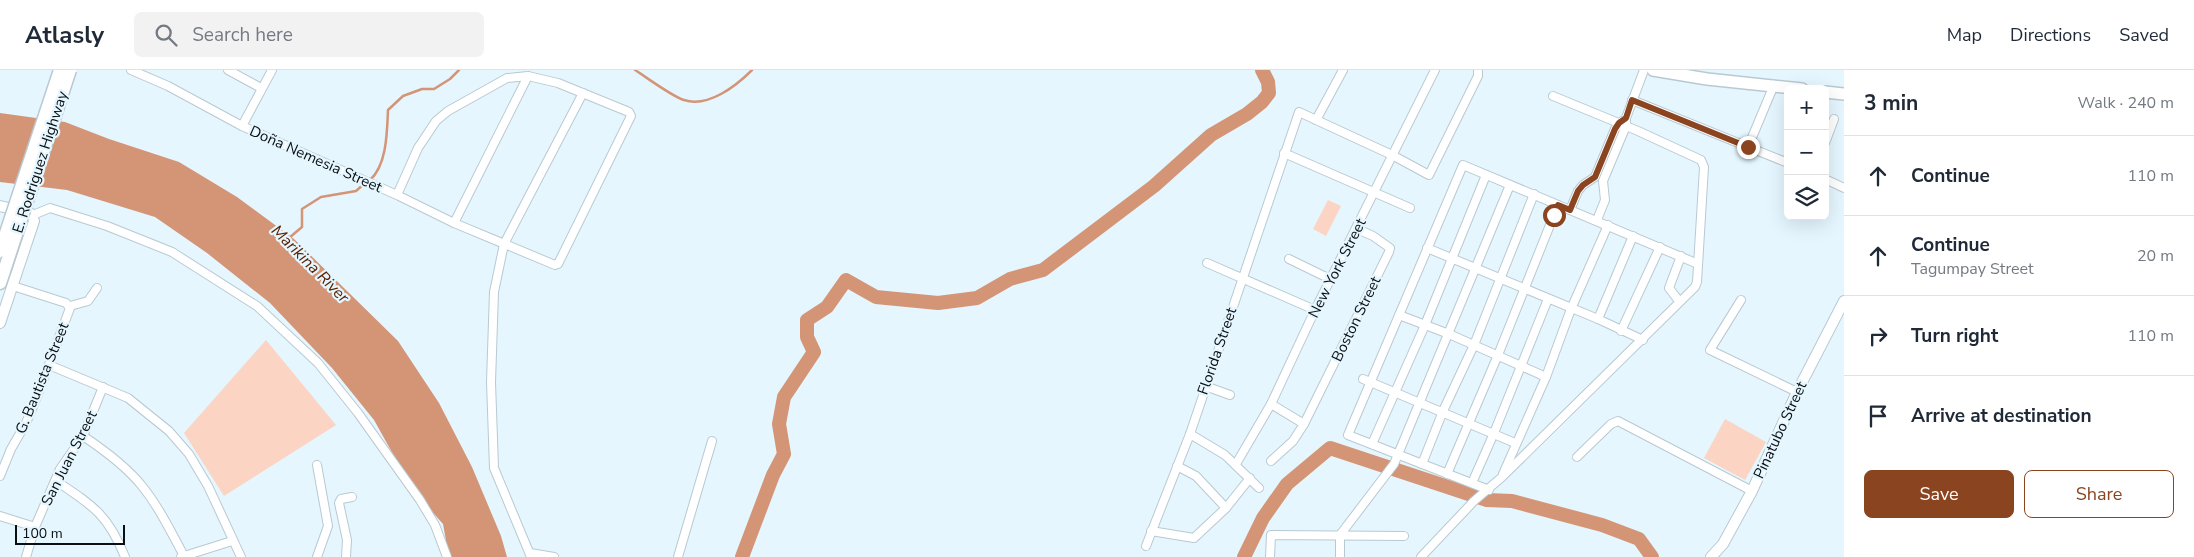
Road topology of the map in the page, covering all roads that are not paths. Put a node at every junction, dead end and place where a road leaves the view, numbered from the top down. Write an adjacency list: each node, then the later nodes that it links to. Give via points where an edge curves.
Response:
1 (60, 70): 52 (main road, E. Rodriguez Highway, bridge)
2 (70, 70): 59 (main road, E. Rodriguez Highway, bridge)
3 (131, 70): 24 (street, Doña Nemesia Street)
4 (228, 70): 15 (street)
5 (272, 70): 15 (street)
6 (1343, 70): 22 (street)
7 (1435, 70): 28 (street, New York Street)
8 (1478, 70): 28 (street, via 1478,76 1429,175)
9 (1644, 70): 20 (street)
10 (1653, 70): 11 (main road)
11 (1709, 75): 13 (main road)
12 (528, 76): 17 (street, via 558,82); 38 (street, via 496,82 442,115 418,148); 45 (street)
13 (1774, 85): 14 (main road); 26 (street)
14 (1784, 86)
15 (261, 88): 24 (street)
16 (1829, 92): 18 (main road)
17 (584, 93): 49 (street); 49 (street, Doña Nemesia Street, via 629,112 632,118 558,264)
18 (1844, 94)
19 (1553, 96): 23 (street)
20 (1632, 100): 23 (street); 26 (street)
21 (1834, 119): 25 (street)
22 (1316, 120): 27 (street, Florida Street, via 1299,112); 28 (street)
23 (1624, 122): 31 (street); 32 (street); 57 (street, via 1701,160 1704,167)
24 (242, 126): 38 (street, Doña Nemesia Street)
25 (1829, 132)
26 (1748, 147): 29 (street)
27 (1284, 153): 36 (street); 60 (street, Florida Street)
28 (1392, 155): 36 (street, New York Street)
29 (1784, 161)
30 (1486, 175): 34 (street); 51 (street, via 1464,165); 54 (street)
31 (1595, 177): 32 (street); 42 (street, via 1578,191)
32 (1603, 181): 44 (street, via 1605,200)
33 (1829, 181): 35 (street)
34 (1510, 185): 37 (street); 58 (street)
35 (1844, 188)
36 (1374, 192): 41 (street); 47 (street, New York Street)
37 (1534, 194): 39 (street); 62 (street)
38 (397, 195): 45 (street, Doña Nemesia Street)
39 (1558, 205): 42 (street); 65 (street)
40 (0, 206): 43 (street)
41 (1410, 208)
42 (1570, 210): 44 (street)
43 (33, 215): 63 (street, via 34,224); 135 (street, via 50,208 172,252 257,306 318,363 358,413 420,500 435,525)
44 (1597, 220): 46 (street)
45 (454, 223): 49 (street, Doña Nemesia Street)
46 (1608, 225): 48 (street); 71 (street)
47 (1357, 229): 61 (street, New York Street); 96 (street, Boston Street, via 1382,241 1390,248 1389,252)
48 (1633, 236): 50 (street); 74 (street)
49 (504, 244): 128 (street, via 492,306 492,449 494,468)
50 (1660, 247): 53 (street); 77 (street)
51 (1427, 248): 54 (street); 73 (street)
52 (0, 251)
53 (1681, 256): 57 (street); 68 (street, via 1670,288)
54 (1451, 258): 58 (street); 76 (street)
55 (1289, 259): 61 (street)
56 (1207, 263): 60 (street)
57 (1698, 264): 68 (street, via 1696,285)
58 (1475, 268): 62 (street); 78 (street)
59 (2, 277)
60 (1242, 279): 72 (street); 87 (street, Florida Street)
61 (1330, 279): 72 (street, New York Street)
62 (1500, 279): 65 (street); 80 (street)
63 (13, 286): 70 (street, G. Bautista Street); 75 (street)
64 (96, 288): 70 (street, via 88,301)
65 (1525, 289): 66 (street); 81 (street)
66 (1548, 299): 71 (street); 83 (street)
67 (1741, 300): 90 (street, via 1710,350)
68 (1679, 301): 79 (street)
69 (1844, 301): 90 (street, Pinatubo Street)
70 (70, 306): 82 (street, G. Bautista Street)
71 (1571, 309): 74 (street); 84 (street)
72 (1315, 310): 93 (street, New York Street)
73 (1399, 315): 76 (street); 86 (street)
74 (1598, 319): 77 (street)
75 (0, 323)
76 (1425, 325): 78 (street); 89 (street)
77 (1621, 330): 79 (street)
78 (1448, 334): 80 (street); 92 (street)
79 (1643, 340): 112 (street)
80 (1474, 345): 81 (street); 94 (street)
81 (1498, 355): 83 (street); 95 (street)
82 (49, 365): 88 (street); 111 (street, G. Bautista Street)
83 (1521, 366): 84 (street); 97 (street)
84 (1546, 377): 101 (street)
85 (1363, 379): 86 (street)
86 (1371, 382): 89 (street); 102 (street, via 1348,435)
87 (1205, 386): 91 (street); 98 (street, Florida Street)
88 (103, 387): 99 (street, San Juan Street); 126 (street, via 145,410 188,454 216,502)
89 (1394, 392): 92 (street); 102 (street)
90 (1797, 392): 118 (street, Pinatubo Street)
91 (1230, 395)
92 (1420, 403): 94 (street); 103 (street)
93 (1271, 404): 96 (street); 106 (street, New York Street)
94 (1443, 411): 95 (street); 107 (street)
95 (1469, 422): 97 (street); 110 (street)
96 (1304, 424): 105 (street, Boston Street, via 1293,441)
97 (1494, 433): 101 (street); 115 (street)
98 (1190, 434): 106 (street); 109 (street, Florida Street)
99 (83, 436): 114 (street, San Juan Street, via 65,460); 129 (street, via 142,486 161,513)
100 (712, 441): 137 (street)
101 (1515, 443): 112 (street)
102 (1372, 444): 103 (street)
103 (1397, 454): 107 (street); 124 (street, via 1390,471)
104 (1577, 457): 118 (street, via 1611,424 1618,422)
105 (1271, 461)
106 (1236, 464): 113 (street)
107 (1422, 464): 110 (street)
108 (317, 465): 133 (street, via 328,526)
109 (1177, 466): 120 (street, via 1196,476); 123 (street, Florida Street)
110 (1447, 474): 115 (street)
111 (0, 476)
112 (1502, 477): 117 (street)
113 (1250, 478): 116 (street); 120 (street)
114 (56, 481): 122 (street, San Juan Street); 131 (street, via 104,517)
115 (1472, 483): 117 (street)
116 (1259, 488)
117 (1485, 492): 140 (street)
118 (1752, 492): 141 (street, Pinatubo Street, via 1723,544)
119 (352, 497): 134 (street, via 342,498 339,503 347,540)
120 (1226, 508): 123 (street, via 1194,538)
121 (0, 516): 122 (street)
122 (35, 527): 130 (street, San Juan Street)
123 (1151, 531): 127 (street, Florida Street)
124 (1340, 535): 125 (street); 138 (street, via 1271,535); 139 (street)
125 (1404, 536)
126 (232, 541): 129 (street); 132 (street)
127 (1146, 546)
128 (530, 555): 136 (street)
129 (182, 556)
130 (26, 557)
131 (125, 557)
132 (241, 557)
133 (317, 557)
134 (346, 557)
135 (447, 557)
136 (554, 557)
137 (678, 557)
138 (1270, 557)
139 (1340, 557)
140 (1421, 557)
141 (1711, 557)

